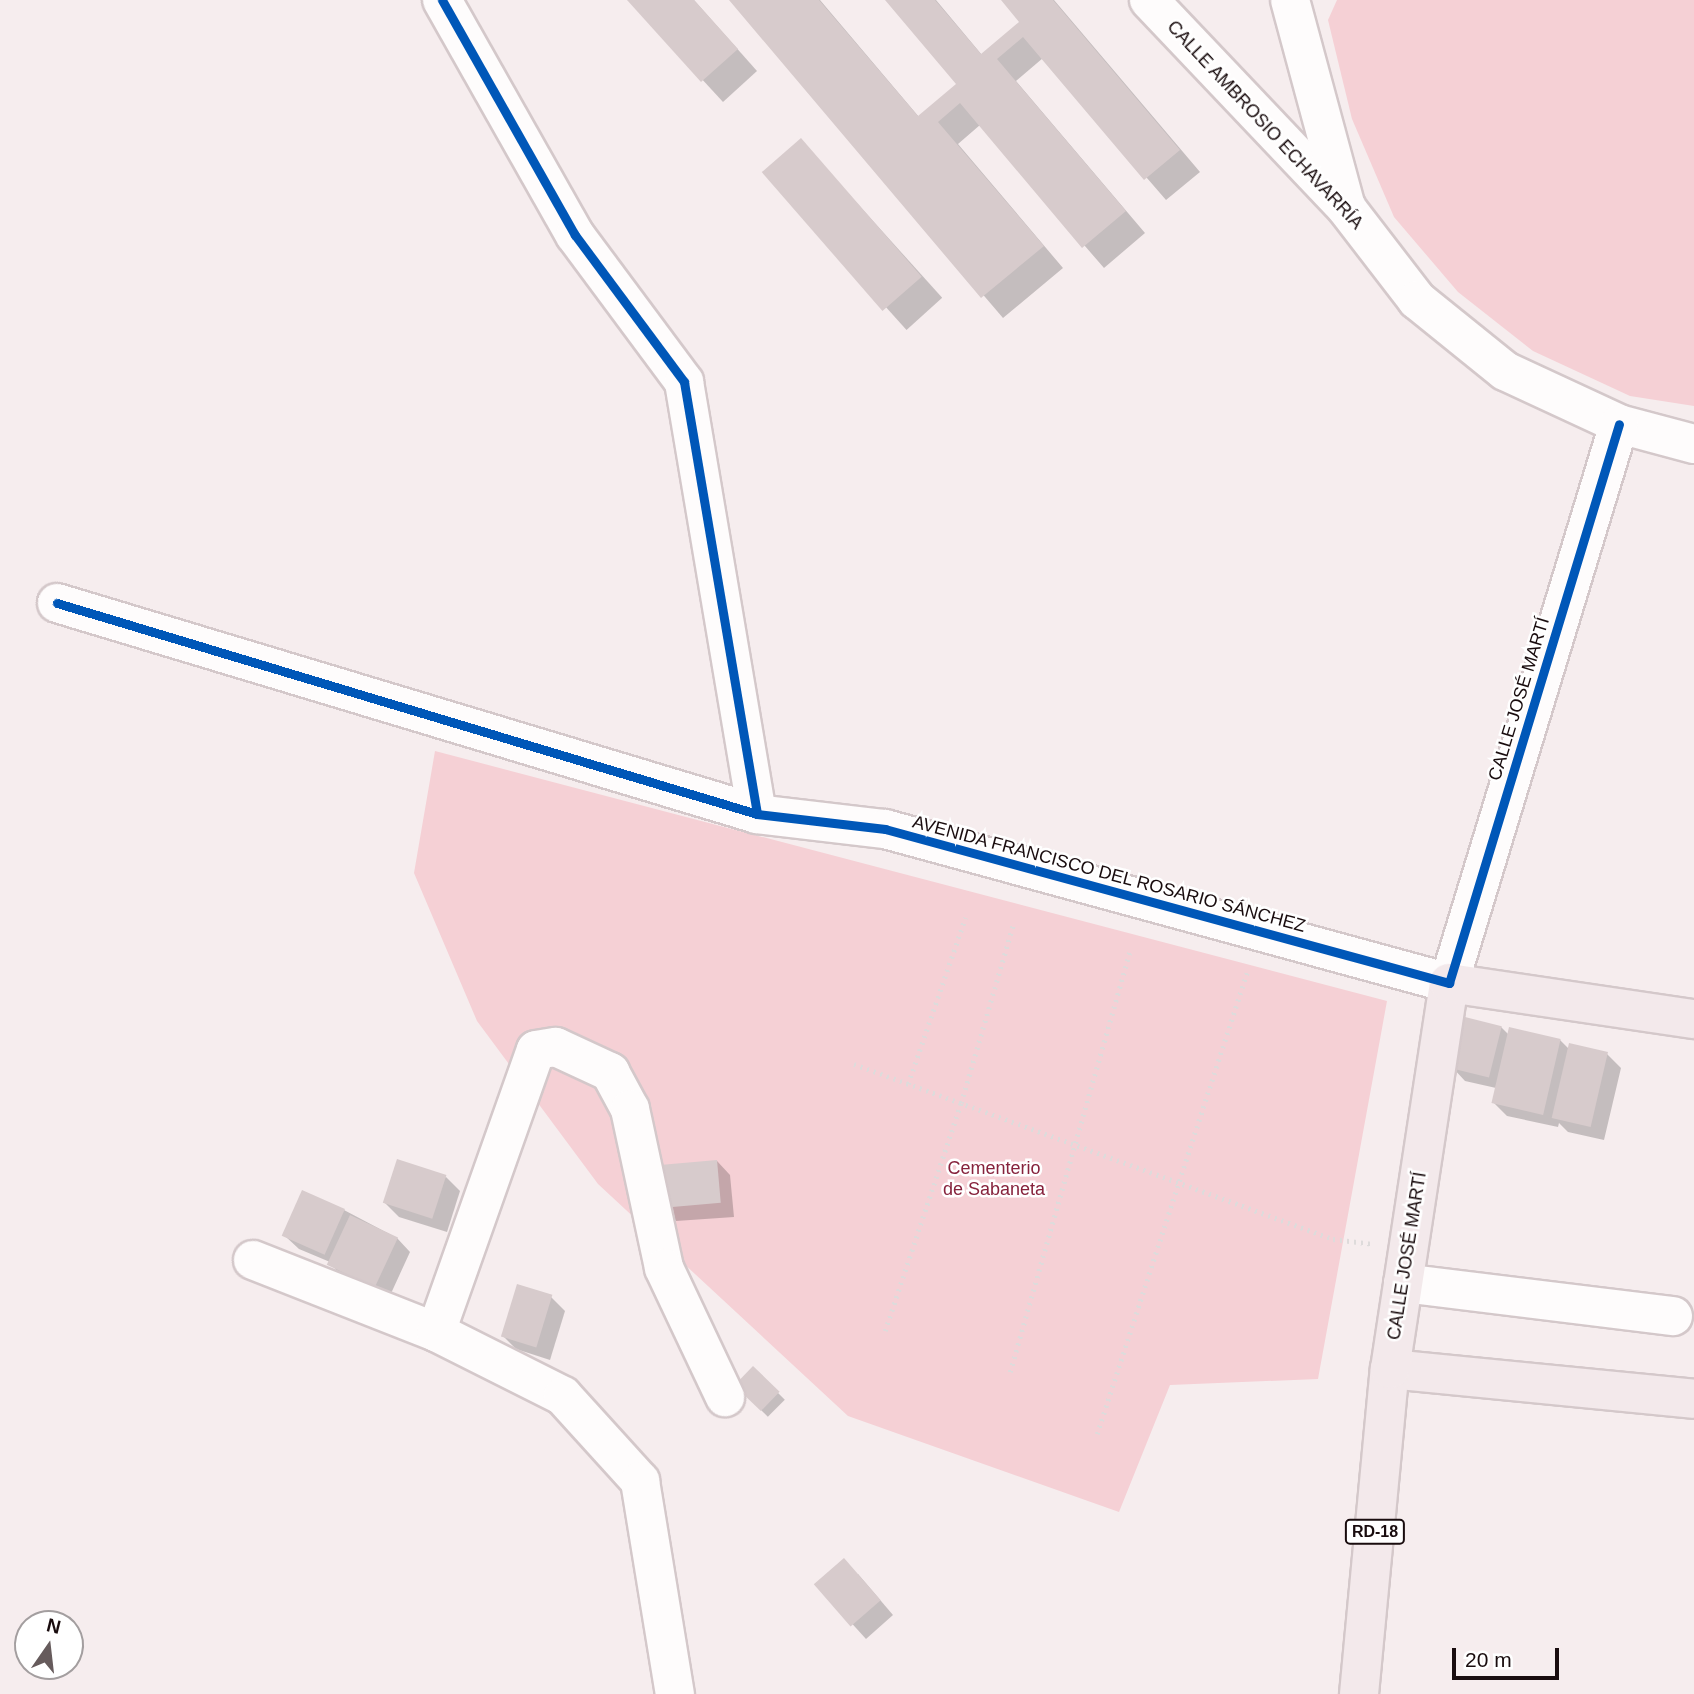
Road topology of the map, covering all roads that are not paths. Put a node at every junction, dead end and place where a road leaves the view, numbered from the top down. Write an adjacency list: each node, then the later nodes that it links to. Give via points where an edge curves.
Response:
1 (442, 0): 8 (street, via 575,236 684,382)
2 (1149, 0): 4 (street, CALLE AMBROSIO ECHAVARRÍA)
3 (1290, 0): 4 (street)
4 (1347, 209): 5 (street, CALLE AMBROSIO ECHAVARRÍA, via 1417,300 1505,371)
5 (1619, 424): 6 (street, CALLE AMBROSIO ECHAVARRÍA); 9 (street, CALLE JOSÉ MARTÍ)
6 (1694, 443)
7 (57, 603): 8 (street, AVENIDA FRANCISCO DEL ROSARIO SÁNCHEZ)
8 (757, 814): 9 (street, AVENIDA FRANCISCO DEL ROSARIO SÁNCHEZ, via 885,828)
9 (1449, 983): 10 (main road, AVENIDA FRANCISCO DEL ROSARIO SÁNCHEZ); 12 (main road, CALLE JOSÉ MARTÍ)
10 (1694, 1018)
11 (253, 1259): 14 (street)
12 (1406, 1266): 13 (street); 15 (main road, CALLE JOSÉ MARTÍ)
13 (1674, 1316)
14 (436, 1332): 16 (street, via 536,1050 556,1047 610,1072 630,1108 664,1268); 18 (street, via 563,1396 640,1481)
15 (1390, 1370): 17 (main road); 19 (main road, CALLE JOSÉ MARTÍ / RD-18)
16 (725, 1397)
17 (1694, 1399)
18 (675, 1694)
19 (1359, 1694)

